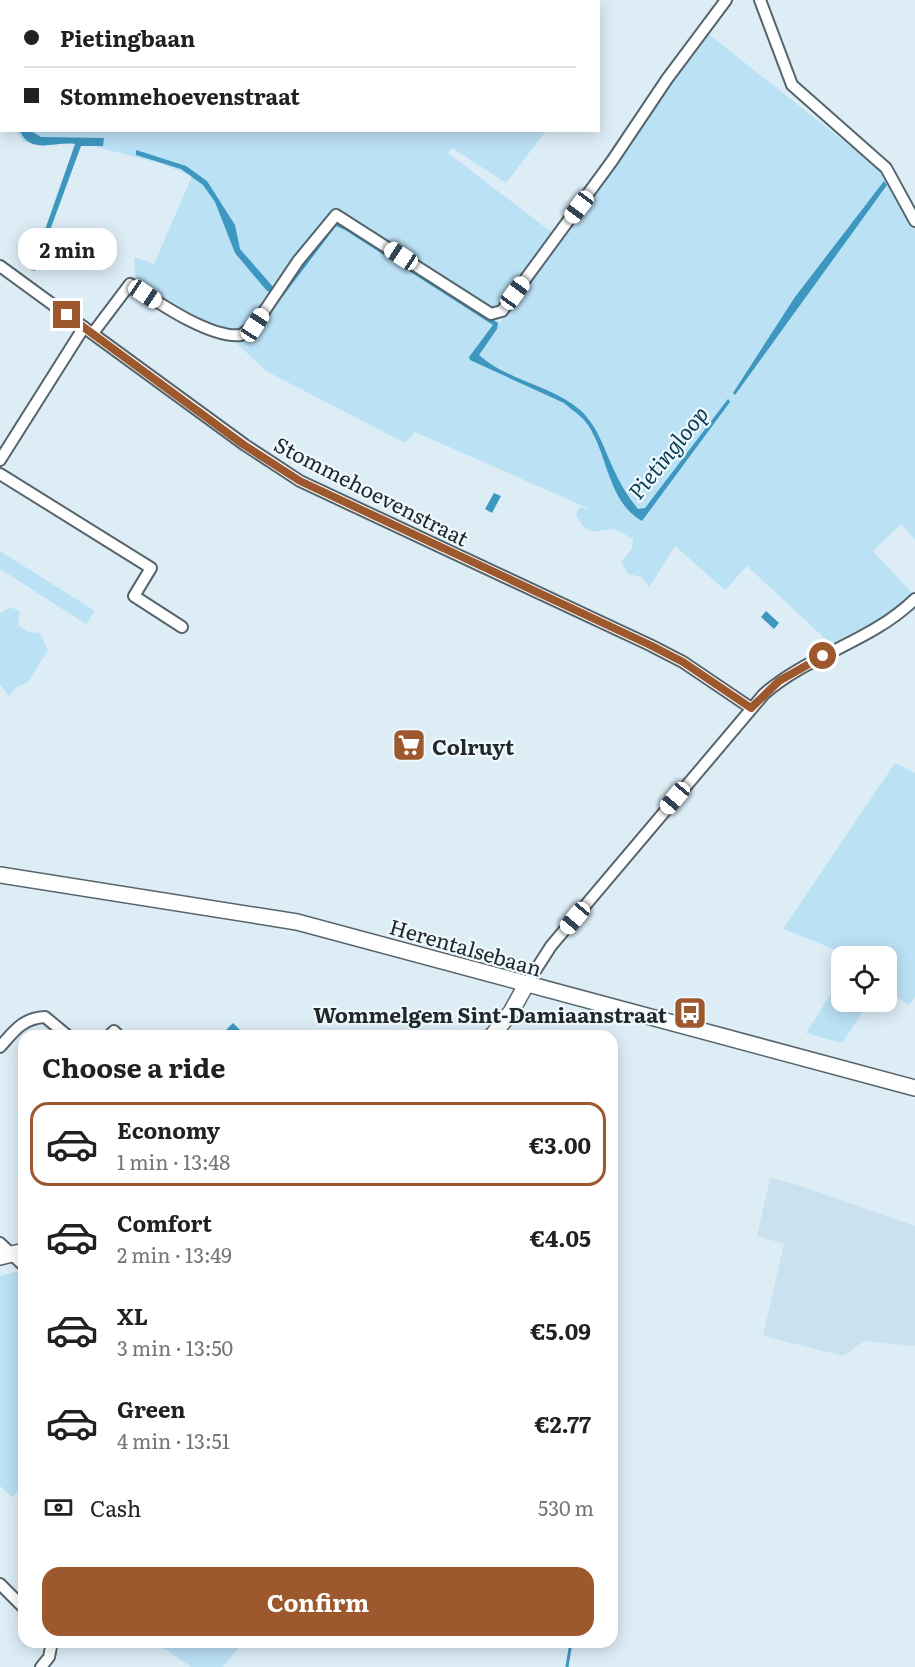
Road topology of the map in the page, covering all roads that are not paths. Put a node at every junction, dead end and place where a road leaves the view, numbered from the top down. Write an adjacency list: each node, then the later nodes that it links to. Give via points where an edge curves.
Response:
1 (726, 0): 5 (street, via 502,311 491,314 336,215 275,292 255,325 241,335 233,336 180,316 130,284)
2 (760, 0): 3 (street, via 792,85 886,168)
3 (915, 221)
4 (0, 266): 5 (street, Stommehoevenstraat)
5 (88, 330): 6 (street); 10 (street, Stommehoevenstraat, via 300,481 650,645 683,662)
6 (0, 460)
7 (0, 474): 9 (street, via 151,568 134,596)
8 (915, 599): 10 (street, via 873,632 794,670)
9 (182, 627)
10 (751, 708): 12 (street, via 551,946)
11 (0, 874): 12 (main road, Herentalsebaan, via 297,922)
12 (526, 985): 14 (main road); 16 (main road, Herentalsebaan)
13 (61, 1030): 15 (street, via 45,1017 34,1017 23,1021)
14 (497, 1030)
15 (0, 1047)
16 (915, 1088)
17 (0, 1243): 18 (street)
18 (12, 1254)
19 (0, 1584): 20 (street)
20 (18, 1602)
21 (51, 1648): 22 (street)
22 (41, 1667)

